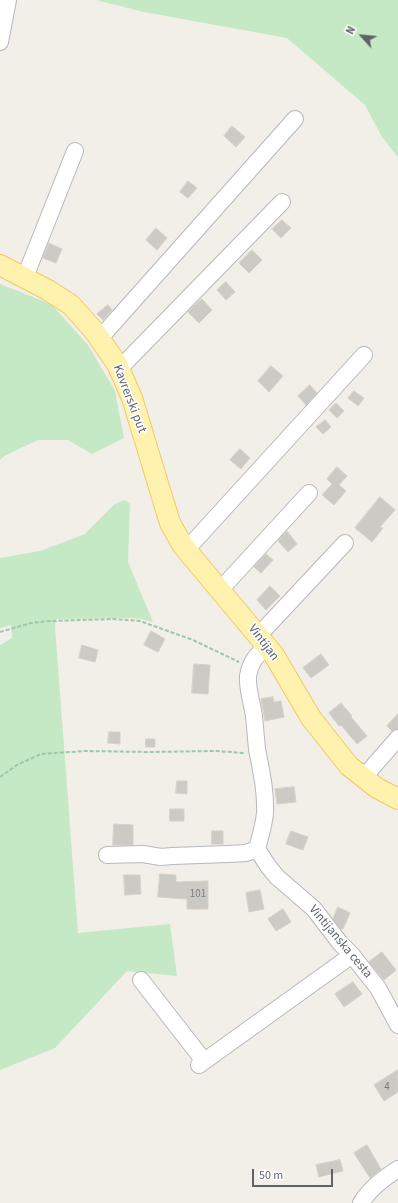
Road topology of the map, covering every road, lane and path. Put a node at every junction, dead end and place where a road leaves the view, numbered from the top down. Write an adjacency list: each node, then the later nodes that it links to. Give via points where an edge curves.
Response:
1 (8, 0): 2 (street)
2 (0, 42)
3 (296, 119): 8 (street)
4 (75, 151): 7 (street)
5 (282, 202): 10 (street)
6 (0, 265): 7 (main road, Kavrerski put)
7 (25, 277): 8 (main road, Kavrerski put, via 71,305)
8 (100, 338): 10 (main road, Kavrerski put)
9 (364, 355): 14 (street)
10 (119, 369): 11 (main road, Kavrerski put, via 132,398)
11 (154, 468): 14 (main road, Vintijan, via 170,523)
12 (309, 493): 15 (street)
13 (345, 543): 17 (street)
14 (187, 549): 15 (main road, Vintijan)
15 (220, 590): 17 (main road, Vintijan)
16 (0, 632): 18 (path, via 49,621 140,621 193,640)
17 (263, 641): 18 (street); 22 (main road, Vintijan, via 310,718 349,766)
18 (250, 667): 20 (street, via 248,682)
19 (398, 738): 22 (street)
20 (258, 750): 21 (path, via 239,753 85,751 41,754 17,765); 24 (street, via 265,813)
21 (0, 777)
22 (363, 778): 23 (main road, Vintijan)
23 (398, 799)
24 (257, 849): 25 (street, via 234,854); 26 (street, Vintijanska cesta, via 277,877 314,909)
25 (107, 856)
26 (352, 955): 27 (street, via 201,1063); 28 (street, Vintijanska cesta, via 378,988)
27 (141, 980)
28 (398, 1025)
29 (398, 1168): 30 (street, via 371,1190)
30 (361, 1203)

